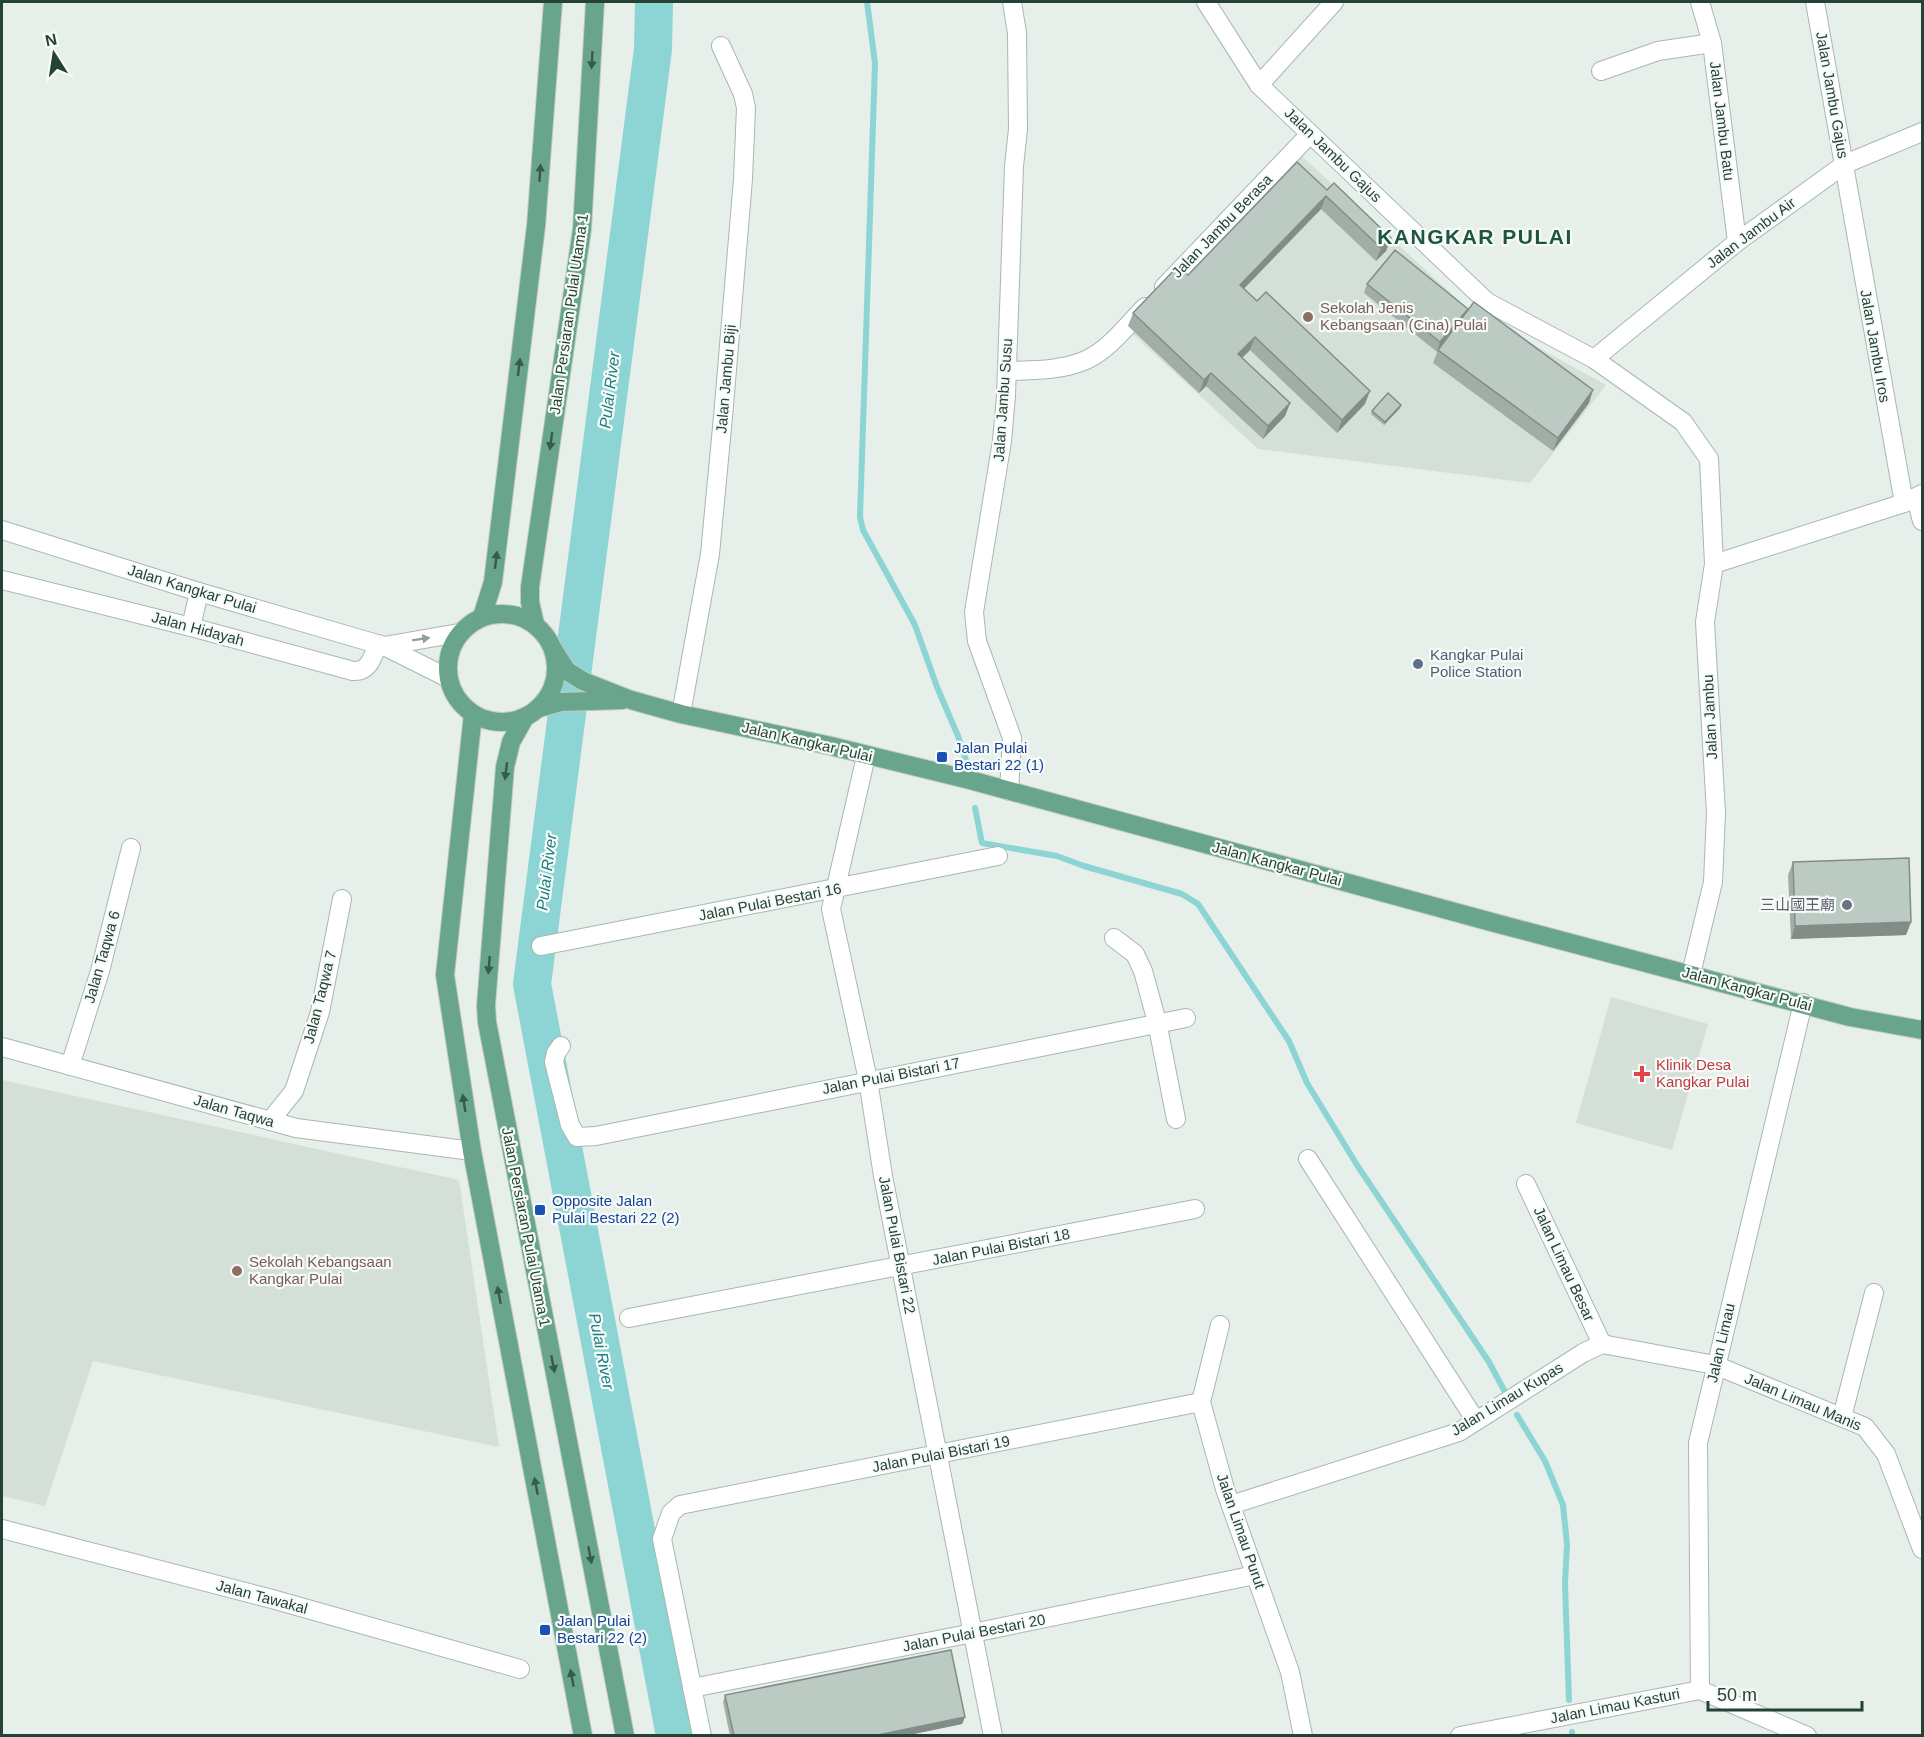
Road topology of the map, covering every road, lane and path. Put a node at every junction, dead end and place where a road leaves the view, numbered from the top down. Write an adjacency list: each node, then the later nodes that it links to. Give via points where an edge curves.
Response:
1 (553, 2): 26 (main road, one-way to 1, via 493,582 535,237)
2 (596, 2): 27 (main road, Jalan Persiaran Pulai Utama 1, one-way to 27, via 582,229 530,586)
3 (1012, 2): 18 (street, Jalan Jambu Susu, via 1017,33 1018,129)
4 (1206, 2): 11 (street, Jalan Jambu Gajus)
5 (1334, 2): 11 (street)
6 (1700, 2): 8 (street, Jalan Jambu Batu)
7 (1815, 2): 14 (street, Jalan Jambu Gajus)
8 (1712, 43): 10 (street, via 1658,51); 16 (street, Jalan Jambu Batu)
9 (721, 46): 36 (street, Jalan Jambu Biji, via 746,108 743,179 710,554)
10 (1601, 71)
11 (1259, 85): 13 (street, Jalan Jambu Gajus)
12 (1923, 132): 14 (street, Jalan Jambu Air)
13 (1310, 134): 17 (street, Jalan Jambu Gajus, via 1487,302); 18 (street, Jalan Jambu Berasa, via 1108,346 1087,360 1057,368)
14 (1845, 164): 15 (street, Jalan Jambu Gajus); 16 (street, Jalan Jambu Air)
15 (1848, 188): 20 (street, Jalan Jambu Iros)
16 (1737, 242): 17 (street, Jalan Jambu Air)
17 (1594, 358): 19 (street, Jalan Jambu Gajus, via 1683,422)
18 (1007, 371): 38 (street, Jalan Jambu Susu, via 1002,441 974,612 977,641 1012,738)
19 (1709, 459): 23 (street, Jalan Jambu)
20 (1914, 498): 21 (street, Jalan Jambu Iros); 23 (street)
21 (1923, 521)
22 (2, 530): 25 (street, Jalan Kangkar Pulai)
23 (1714, 564): 45 (street, Jalan Jambu, via 1705,621 1716,813 1713,882)
24 (2, 580): 28 (street, Jalan Hidayah)
25 (199, 592): 28 (street); 30 (street, Jalan Kangkar Pulai)
26 (482, 617): 27 (main road, via 509,614); 29 (main road)
27 (535, 624): 31 (main road)
28 (191, 627): 30 (street, Jalan Hidayah, via 353,672 368,667)
29 (459, 633): 30 (street, Jalan Kangkar Pulai, one-way to 29); 32 (main road, via 448,657)
30 (381, 645): 32 (street, Jalan Kangkar Pulai)
31 (553, 649): 33 (main road, Jalan Kangkar Pulai, via 567,671); 34 (main road, via 555,681 549,695)
32 (448, 678): 35 (main road, via 461,704)
33 (631, 700): 34 (main road, Jalan Kangkar Pulai, via 561,702); 36 (main road, Jalan Kangkar Pulai)
34 (532, 712): 35 (main road, via 508,722 490,721); 79 (main road, Jalan Persiaran Pulai Utama 1, one-way to 79, via 511,742 505,767 487,1022)
35 (473, 714): 56 (main road, one-way to 35, via 445,975)
36 (681, 714): 37 (main road, Jalan Kangkar Pulai)
37 (866, 756): 38 (main road, Jalan Kangkar Pulai); 41 (street, Jalan Pulai Bistari 22)
38 (1009, 791): 45 (main road, Jalan Kangkar Pulai)
39 (132, 848): 52 (street, Jalan Taqwa 6)
40 (998, 856): 41 (street, Jalan Pulai Bestari 16)
41 (835, 889): 44 (street, Jalan Pulai Bestari 16); 53 (street, Jalan Pulai Bistari 22, via 831,909)
42 (342, 899): 55 (street, Jalan Taqwa 7, via 316,1023 294,1091)
43 (1114, 938): 48 (street, via 1135,954)
44 (541, 946)
45 (1690, 974): 46 (main road, Jalan Kangkar Pulai)
46 (1803, 1003): 49 (main road, Jalan Kangkar Pulai, via 1850,1017); 65 (street, Jalan Limau)
47 (1186, 1018): 48 (street, Jalan Pulai Bistari 17)
48 (1157, 1022): 53 (street, Jalan Pulai Bistari 17); 54 (street)
49 (1923, 1030)
50 (561, 1046): 53 (street, Jalan Pulai Bistari 17, via 554,1062 576,1137)
51 (2, 1047): 52 (street, Jalan Taqwa)
52 (70, 1066): 55 (street, Jalan Taqwa)
53 (867, 1080): 60 (street, Jalan Pulai Bistari 22)
54 (1176, 1119)
55 (270, 1121): 56 (street, Jalan Taqwa, via 296,1128)
56 (472, 1151): 78 (main road, one-way to 56)
57 (1308, 1159): 68 (street)
58 (1526, 1184): 64 (street, Jalan Limau Besar)
59 (1195, 1209): 60 (street, Jalan Pulai Bistari 18)
60 (901, 1267): 62 (street, Jalan Pulai Bistari 18); 69 (street, Jalan Pulai Bistari 22)
61 (1874, 1293): 67 (street)
62 (629, 1318)
63 (1220, 1325): 66 (street)
64 (1602, 1344): 65 (street); 68 (street, Jalan Limau Kupas)
65 (1715, 1365): 67 (street, Jalan Limau Manis); 77 (street, Jalan Limau, via 1698,1443)
66 (1201, 1402): 69 (street, Jalan Pulai Bistari 19); 70 (street, Jalan Limau Purut)
67 (1842, 1417): 72 (street, Jalan Limau Manis, via 1865,1427 1886,1454)
68 (1476, 1420): 70 (street, Jalan Limau Kupas, via 1459,1432)
69 (938, 1455): 74 (street, Jalan Pulai Bistari 22); 76 (street, Jalan Pulai Bistari 19, via 680,1504 671,1513 662,1539)
70 (1231, 1505): 73 (street, Jalan Limau Purut)
71 (2, 1529): 75 (street, Jalan Tawakal)
72 (1923, 1549)
73 (1255, 1575): 74 (street, Jalan Pulai Bestari 20); 82 (street, Jalan Limau Purut, via 1290,1672)
74 (973, 1634): 76 (street, Jalan Pulai Bestari 20); 81 (street, Jalan Pulai Bistari 22)
75 (520, 1669)
76 (692, 1688): 80 (street)
77 (1700, 1690): 83 (street, Jalan Limau Kasturi); 84 (street)
78 (583, 1736)
79 (625, 1736)
80 (702, 1736)
81 (993, 1736)
82 (1303, 1736)
83 (1460, 1736)
84 (1807, 1736)

